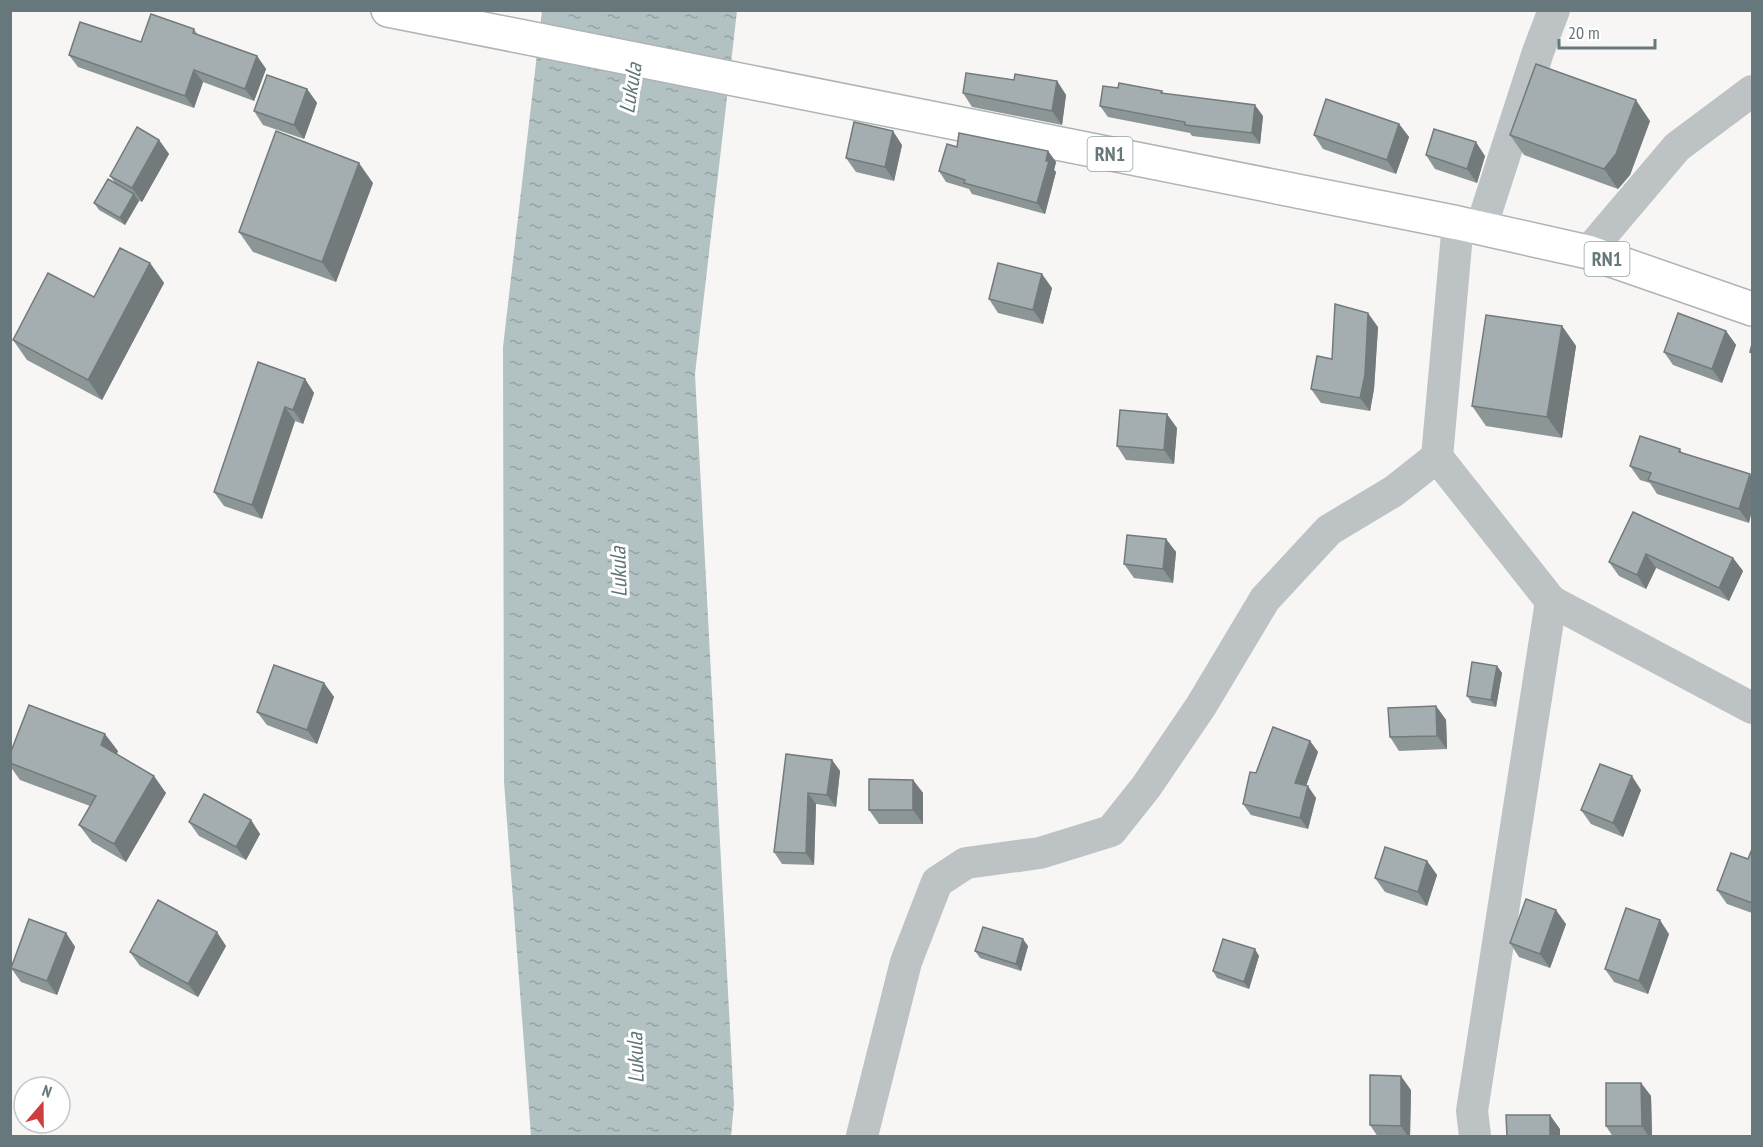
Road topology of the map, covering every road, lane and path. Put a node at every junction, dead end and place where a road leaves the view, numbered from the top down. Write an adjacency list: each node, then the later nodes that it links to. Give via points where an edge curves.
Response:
1 (388, 10): 4 (highway, RN1)
2 (1554, 10): 4 (street)
3 (1752, 91): 5 (street, via 1677,147)
4 (1469, 226): 5 (highway, RN1); 7 (street)
5 (1588, 252): 6 (highway, RN1)
6 (1752, 309)
7 (1437, 457): 8 (street); 10 (street, via 1394,490 1329,530 1265,599 1201,706 1111,831 1040,853 966,863 937,882 906,962)
8 (1551, 601): 9 (street); 11 (street, via 1472,1111)
9 (1752, 708)
10 (862, 1137)
11 (1475, 1137)

